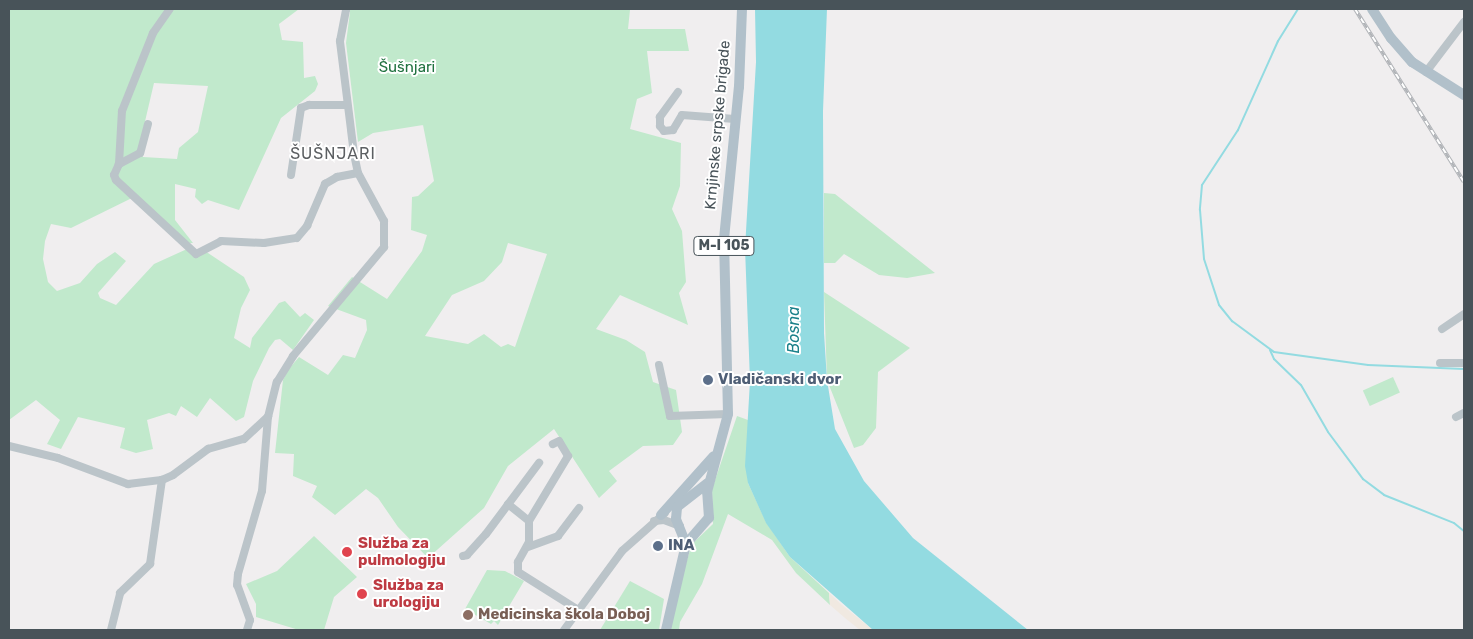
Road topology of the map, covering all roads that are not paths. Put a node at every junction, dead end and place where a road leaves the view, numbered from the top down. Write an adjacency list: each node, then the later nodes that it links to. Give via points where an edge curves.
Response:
1 (170, 9): 12 (street, via 153,33 122,111)
2 (346, 9): 9 (street, via 340,40)
3 (742, 9): 10 (main road, Krnjinske srpske brigade / M-I 105)
4 (1372, 9): 6 (main road, via 1402,52)
5 (1464, 22): 6 (street)
6 (1426, 72): 8 (main road)
7 (678, 92): 10 (street, via 660,116 660,126 664,131 674,130 682,115)
8 (1464, 95)
9 (347, 105): 13 (street); 14 (street, via 301,108)
10 (735, 119): 21 (main road, Krnjinske srpske brigade / M-I 105, via 724,238)
11 (148, 124): 12 (street, via 140,153)
12 (120, 164): 13 (street, via 114,175 120,186 196,254 221,241 279,242 297,238 325,184 337,177)
13 (358, 173): 22 (street, via 384,221 384,247 289,362 277,382)
14 (291, 175)
15 (1464, 314): 16 (street)
16 (1442, 329)
17 (1440, 363): 18 (street)
18 (1464, 363)
19 (659, 365): 21 (street, via 670,416)
20 (1464, 413): 23 (street)
21 (728, 414): 26 (main road, Krnjinske srpske brigade / M-I 105)
22 (268, 417): 28 (street, via 244,439 208,449); 45 (street, via 262,491 238,574 237,585 250,620)
23 (1456, 417)
24 (552, 444): 36 (street, via 559,441 568,456)
25 (9, 446): 28 (street, via 58,458 128,484)
26 (719, 449): 29 (main road, Krnjinske srpske brigade / M-I 105); 35 (main road)
27 (539, 463): 31 (street)
28 (162, 480): 44 (street, via 150,564 120,593)
29 (709, 482): 30 (main road); 33 (main road, M-I 105)
30 (690, 497): 32 (main road); 33 (main road, via 701,499)
31 (508, 504): 36 (street); 42 (street, via 467,556)
32 (679, 504): 35 (street); 38 (main road, via 676,515)
33 (707, 505): 39 (main road, M-I 105, via 709,518)
34 (579, 508): 41 (street, via 558,536)
35 (661, 515): 37 (street)
36 (529, 521): 41 (street)
37 (650, 524): 38 (street, via 664,520); 43 (street, via 610,566)
38 (681, 526): 39 (main road, via 691,531); 40 (main road)
39 (701, 529): 40 (main road, M-I 105)
40 (686, 544): 47 (main road)
41 (528, 547): 43 (street, via 518,562 518,572)
42 (463, 556)
43 (578, 610): 46 (street)
44 (111, 630)
45 (247, 630)
46 (564, 630)
47 (666, 630)

